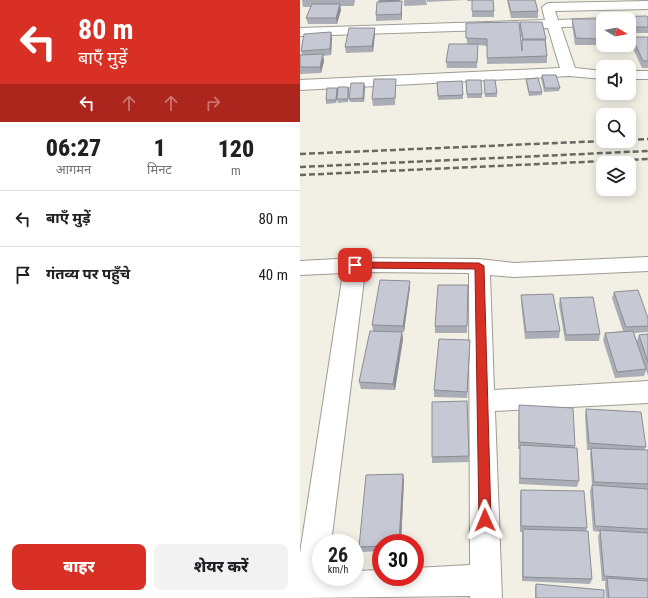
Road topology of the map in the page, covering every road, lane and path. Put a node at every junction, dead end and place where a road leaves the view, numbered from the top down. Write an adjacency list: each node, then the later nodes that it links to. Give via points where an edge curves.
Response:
1 (546, 3): 2 (street); 4 (street)
2 (648, 5)
3 (596, 22): 4 (street)
4 (553, 24): 5 (street); 6 (street)
5 (300, 32)
6 (569, 72): 7 (street); 10 (street)
7 (596, 74)
8 (648, 75): 9 (street)
9 (636, 76)
10 (300, 85)
11 (648, 264): 13 (street, via 514,270)
12 (355, 265): 13 (street); 14 (street); 18 (street)
13 (479, 266): 16 (street)
14 (300, 268)
15 (648, 392): 16 (street)
16 (483, 401): 17 (street)
17 (486, 589): 18 (street)
18 (305, 590)

